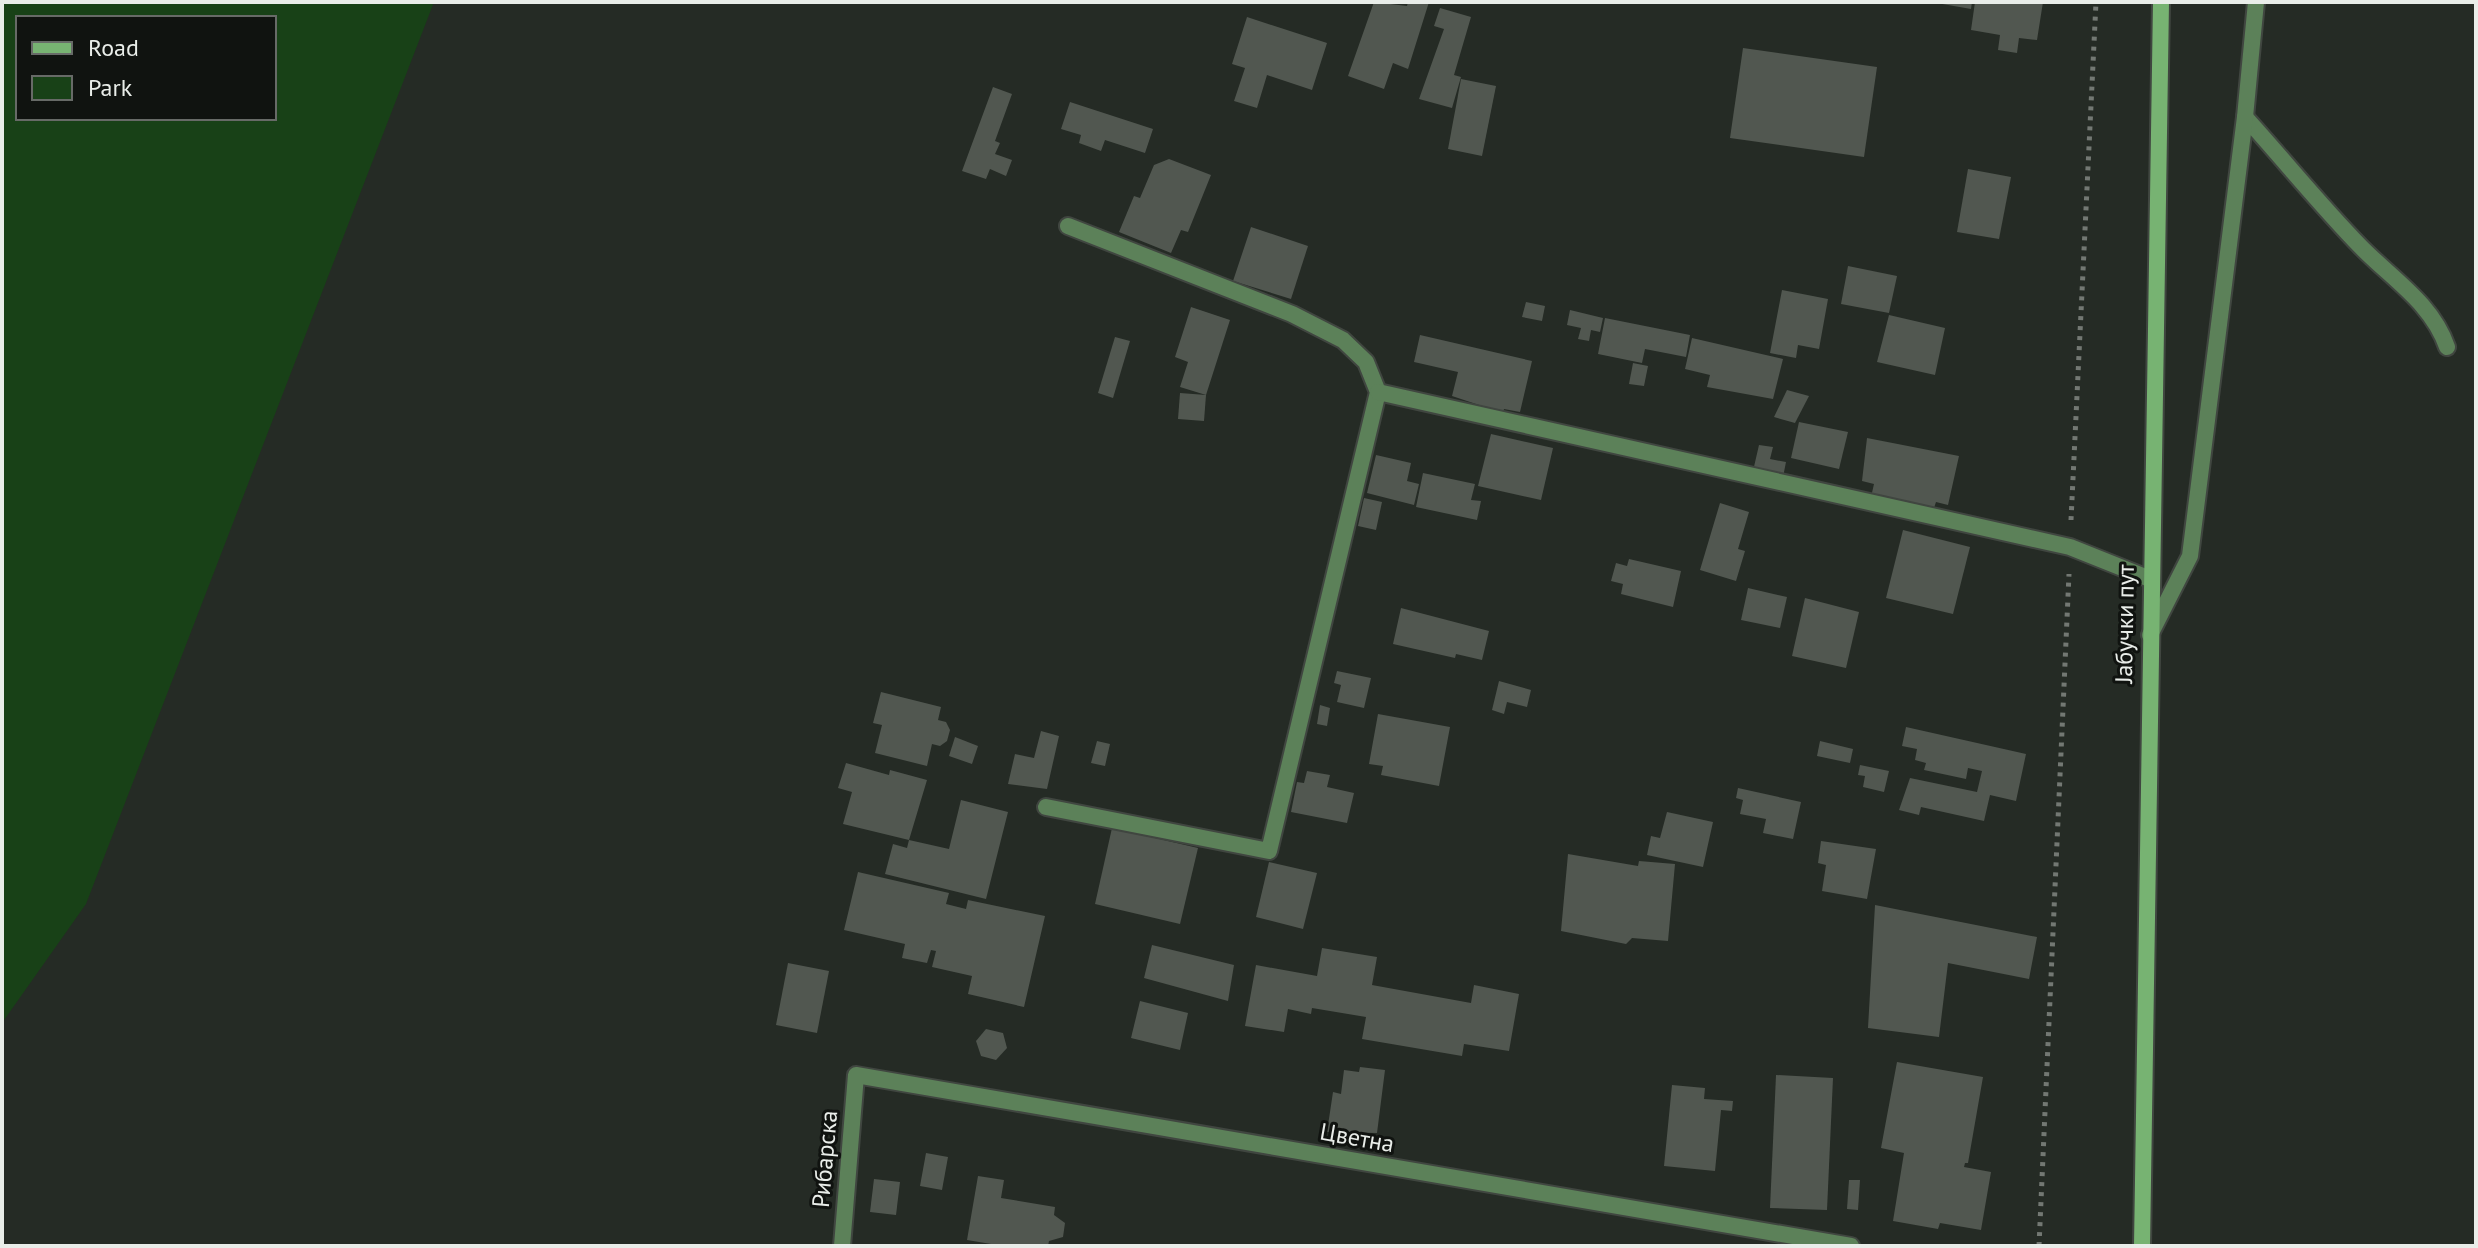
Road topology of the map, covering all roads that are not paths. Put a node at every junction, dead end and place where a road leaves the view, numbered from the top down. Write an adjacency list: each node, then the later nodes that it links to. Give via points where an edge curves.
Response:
1 (2161, 2): 7 (main road, Јабучки пут)
2 (2256, 2): 3 (street)
3 (2245, 117): 5 (street, via 2361,247 2439,323); 8 (street, via 2190,556)
4 (1068, 226): 6 (street, via 1292,314 1343,340 1366,362)
5 (2447, 347)
6 (1378, 392): 7 (street, via 2070,547); 9 (street, via 1269,851)
7 (2150, 579): 8 (main road, Јабучки пут)
8 (2149, 638): 13 (main road, Јабучки пут)
9 (1046, 807)
10 (856, 1075): 11 (street, Рибарска); 12 (street, Цветна)
11 (842, 1246)
12 (1851, 1246)
13 (2142, 1246)

